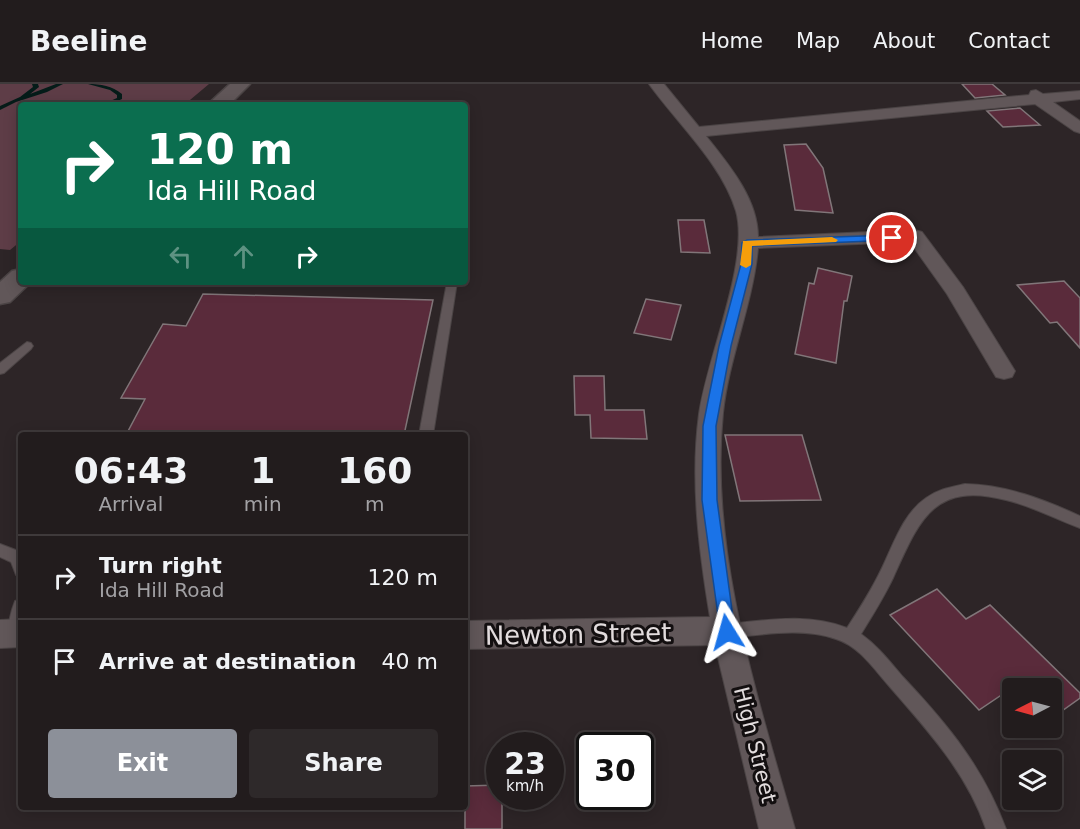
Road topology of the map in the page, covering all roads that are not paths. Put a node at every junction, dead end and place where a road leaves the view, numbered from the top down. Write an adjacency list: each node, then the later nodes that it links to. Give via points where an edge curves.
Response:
1 (241, 84): 6 (main road)
2 (660, 84): 8 (street, High Street)
3 (1028, 84): 5 (street)
4 (1080, 95): 5 (street)
5 (1038, 99): 7 (street); 8 (street)
6 (220, 102)
7 (1080, 128)
8 (696, 132): 9 (street, High Street, via 736,192 748,222)
9 (747, 243): 15 (street, via 915,237 956,292); 20 (street, High Street, via 746,264 710,426 709,500)
10 (18, 280): 12 (main road)
11 (451, 285): 16 (lane)
12 (0, 296)
13 (27, 346): 14 (lane)
14 (0, 370)
15 (1004, 371)
16 (427, 432)
17 (1080, 522): 22 (lane, via 990,491 950,493 932,501 904,538)
18 (0, 550): 19 (lane)
19 (18, 558)
20 (727, 632): 21 (street, Newton Street); 22 (lane, via 800,625); 23 (street, High Street)
21 (468, 635)
22 (850, 637): 24 (lane, via 874,657 941,731 968,767 988,803)
23 (777, 829)
24 (996, 829)

